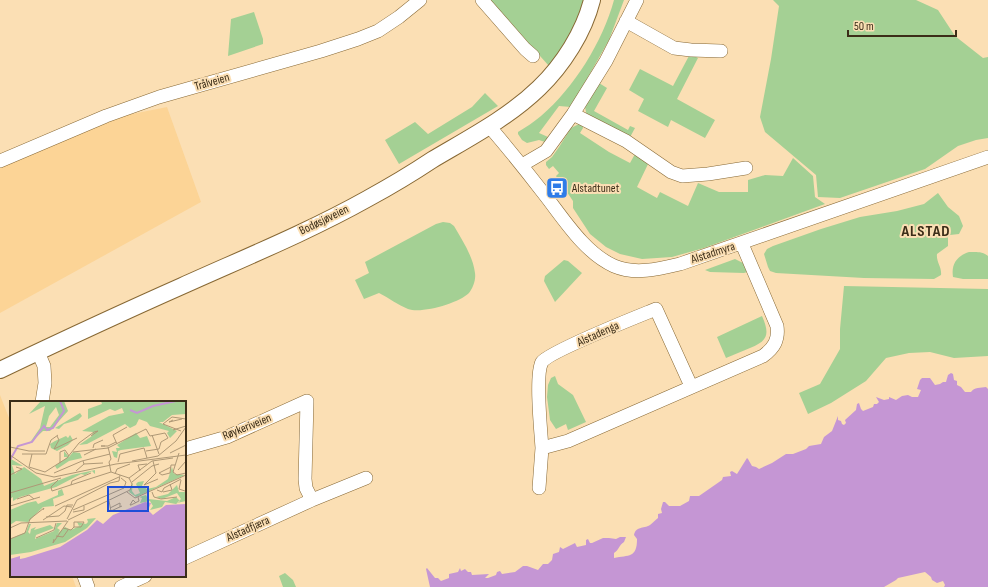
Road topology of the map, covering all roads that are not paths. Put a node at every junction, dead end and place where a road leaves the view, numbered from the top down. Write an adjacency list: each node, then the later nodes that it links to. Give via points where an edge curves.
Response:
1 (420, 0): 11 (street, Trålveien, via 378,31 358,39 159,97 106,116)
2 (482, 0): 7 (street)
3 (592, 0): 9 (street, Bodøsjøveien, via 573,46 554,72 514,109)
4 (636, 0): 5 (street)
5 (626, 21): 6 (street, via 674,48); 8 (street, via 606,61)
6 (721, 51)
7 (533, 56)
8 (574, 114): 12 (street, via 546,151); 13 (street, via 626,141 671,172 682,176)
9 (489, 126): 12 (street, Alstadmyra); 15 (street, Bodøsjøveien, via 327,220)
10 (988, 157): 14 (street, Alstadmyra)
11 (0, 161)
12 (522, 165): 14 (street, Alstadmyra, via 583,244 598,257 615,266 635,271 656,270)
13 (746, 168)
14 (742, 244): 17 (street, via 777,326 777,339 770,351 763,356)
15 (38, 352): 16 (street, Bodøsjøveien); 18 (street, via 44,366)
16 (0, 370)
17 (691, 386): 19 (street, via 568,441); 19 (street, Alstadenga, via 656,309 628,320 542,362 539,401)
18 (42, 401)
19 (542, 448): 22 (street, Alstadenga)
20 (186, 449): 23 (street, Røykeriveien, via 227,437 307,401 305,479)
21 (366, 478): 23 (street, Alstadfjæra)
22 (539, 488)
23 (312, 500): 24 (street, Alstadfjæra)
24 (186, 558)
25 (84, 577): 27 (street)
26 (143, 577): 28 (street)
27 (88, 587)
28 (121, 587)

